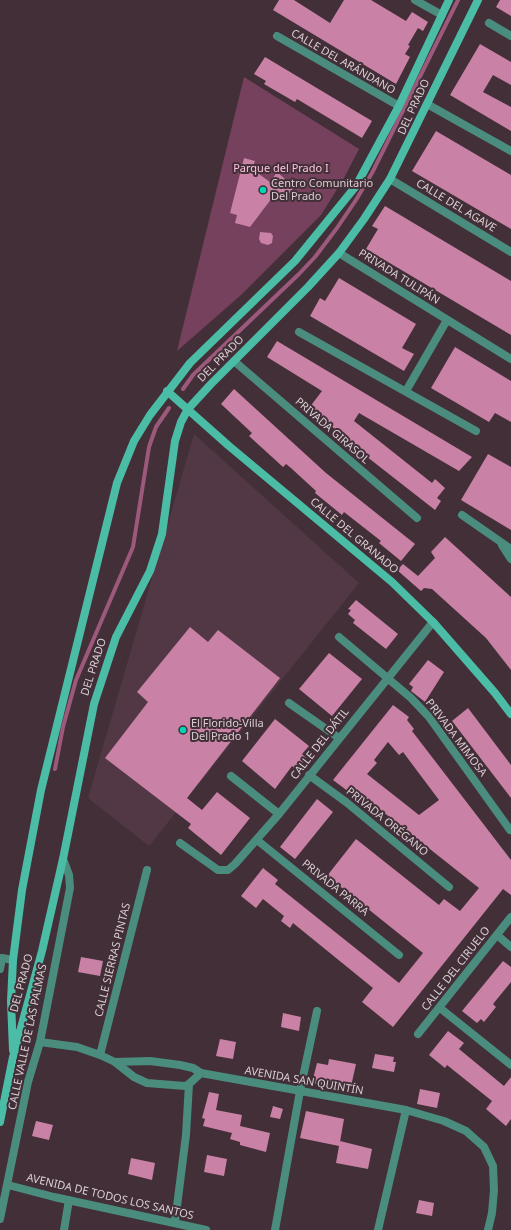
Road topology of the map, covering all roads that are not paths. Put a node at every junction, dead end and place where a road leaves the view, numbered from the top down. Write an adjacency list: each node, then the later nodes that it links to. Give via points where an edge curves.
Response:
1 (415, 0): 4 (street)
2 (449, 0): 4 (main road, DEL PRADO)
3 (478, 0): 8 (main road, DEL PRADO)
4 (442, 15): 9 (main road, DEL PRADO)
5 (489, 23): 7 (street)
6 (277, 36): 9 (street, CALLE DEL ARÁNDANO)
7 (511, 36)
8 (428, 104): 10 (street); 11 (main road, DEL PRADO)
9 (399, 106): 18 (main road, DEL PRADO, via 356,186 327,222 295,261 190,363)
10 (511, 151)
11 (390, 179): 12 (street, CALLE DEL AGAVE); 13 (main road, DEL PRADO)
12 (511, 252)
13 (339, 253): 14 (street, PRIVADA TULIPÁN); 17 (main road, DEL PRADO, via 276,321)
14 (447, 320): 16 (street, PRIVADA TULIPÁN); 19 (street)
15 (299, 332): 19 (street)
16 (511, 359)
17 (234, 361): 20 (main road, DEL PRADO); 23 (street, PRIVADA GIRASOL)
18 (167, 391): 20 (main road, CALLE DEL GRANADO); 46 (main road, DEL PRADO, via 134,441 117,483 41,790 22,890)
19 (406, 391): 21 (street)
20 (188, 409): 27 (main road, CALLE DEL GRANADO, via 392,582); 39 (main road, DEL PRADO, via 180,422 175,441 162,534 150,571 116,637 94,704)
21 (476, 431)
22 (462, 516): 24 (street)
23 (416, 518)
24 (500, 543): 25 (street); 26 (street)
25 (511, 549)
26 (511, 560)
27 (433, 622): 29 (street, CALLE DEL DÁTIL); 31 (main road, CALLE DEL GRANADO)
28 (339, 637): 29 (street, PRIVADA MIMOSA)
29 (387, 677): 32 (street, CALLE DEL DÁTIL); 36 (street, PRIVADA MIMOSA, via 429,717)
30 (289, 703): 32 (street)
31 (511, 714)
32 (339, 738): 33 (street, CALLE DEL DÁTIL)
33 (309, 775): 35 (street, CALLE DEL DÁTIL); 41 (street, PRIVADA ORÉGANO, via 346,802)
34 (231, 776): 35 (street)
35 (279, 814): 37 (street, CALLE DEL DÁTIL)
36 (510, 830)
37 (257, 840): 38 (street, CALLE DEL DÁTIL, via 228,870 218,870); 45 (street, PRIVADA PARRA)
38 (180, 843)
39 (64, 859): 51 (street, CALLE VALLE DE LAS PALMAS, via 70,888); 53 (main road, DEL PRADO)
40 (147, 870): 52 (street, CALLE SIERRAS PINTAS)
41 (449, 887)
42 (511, 917): 43 (street, CALLE DEL CIRUELO)
43 (497, 935): 44 (street); 48 (street, CALLE DEL CIRUELO)
44 (511, 947)
45 (399, 955)
46 (13, 960): 47 (street, via 2,958); 53 (main road, DEL PRADO)
47 (0, 969)
48 (440, 1008): 50 (street, CALLE DEL CIRUELO); 55 (street)
49 (317, 1011): 58 (street)
50 (418, 1034)
51 (40, 1042): 52 (street, via 76,1047); 61 (street, CALLE VALLE DE LAS PALMAS, via 28,1082)
52 (100, 1055): 54 (street)
53 (13, 1057): 60 (main road)
54 (115, 1062): 56 (street, via 150,1061 194,1068); 57 (street, via 134,1077 147,1083)
55 (511, 1065)
56 (201, 1073): 57 (street); 58 (street, AVENIDA SAN QUINTÍN)
57 (189, 1084): 64 (street, via 186,1135)
58 (300, 1091): 59 (street, AVENIDA SAN QUINTÍN); 68 (street)
59 (406, 1110): 69 (street); 70 (street, AVENIDA SAN QUINTÍN, via 444,1121 466,1132 484,1147 494,1172 492,1213)
60 (0, 1122)
61 (8, 1186): 62 (street, AVENIDA DE TODOS LOS SANTOS); 63 (street, CALLE VALLE DE LAS PALMAS)
62 (69, 1200): 64 (street, AVENIDA DE TODOS LOS SANTOS); 66 (street)
63 (0, 1220)
64 (175, 1222): 65 (street, AVENIDA DE TODOS LOS SANTOS)
65 (183, 1227): 67 (street, AVENIDA DE TODOS LOS SANTOS)
66 (64, 1230)
67 (206, 1230)
68 (275, 1230)
69 (378, 1230)
70 (488, 1230)

